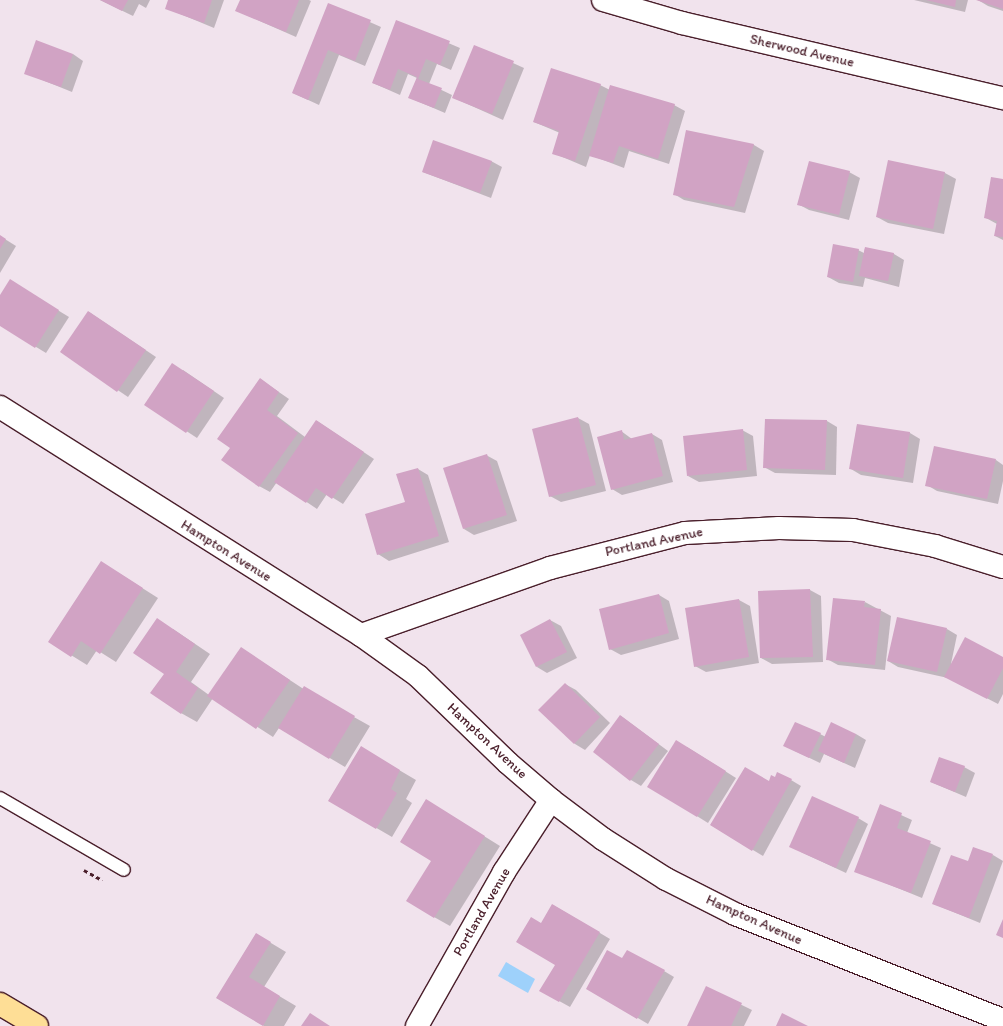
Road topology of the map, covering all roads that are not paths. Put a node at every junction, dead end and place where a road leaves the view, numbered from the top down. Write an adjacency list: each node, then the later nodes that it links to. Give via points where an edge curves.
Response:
1 (603, 0): 2 (street, Sherwood Avenue, via 682,23)
2 (1003, 98)
3 (0, 407): 5 (street, Hampton Avenue)
4 (1003, 567): 5 (street, Portland Avenue, via 935,546 853,530 779,528 685,533 550,568)
5 (361, 635): 7 (street, Hampton Avenue, via 418,676 508,763)
6 (0, 798): 8 (lane)
7 (551, 800): 10 (street, Hampton Avenue, via 604,839 666,879 720,907); 12 (street, Portland Avenue, via 504,872)
8 (124, 870)
9 (0, 1004): 11 (main road)
10 (1003, 1020)
11 (37, 1026)
12 (417, 1026)

